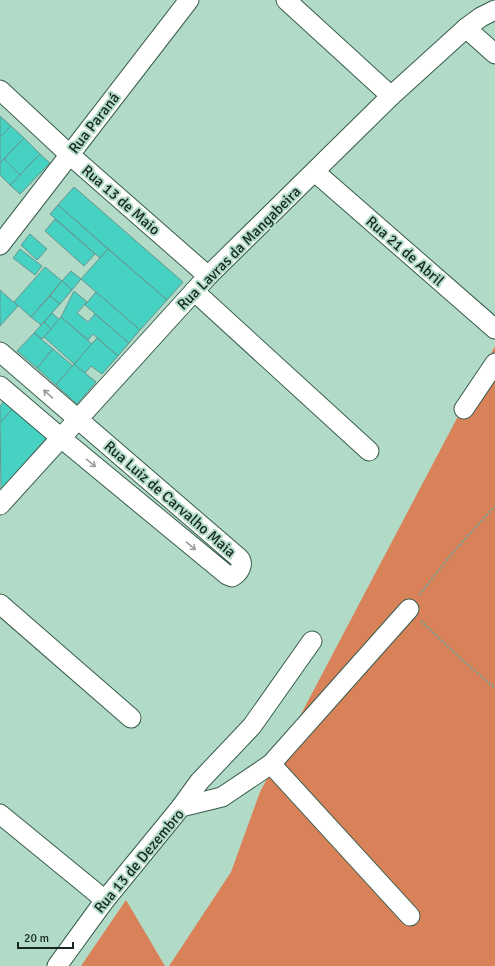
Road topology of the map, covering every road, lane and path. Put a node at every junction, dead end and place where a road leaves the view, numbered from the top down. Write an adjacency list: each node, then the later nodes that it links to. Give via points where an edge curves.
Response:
1 (189, 0): 8 (street, Rua Paraná)
2 (286, 0): 7 (street)
3 (488, 9): 4 (street, Rua Lavras da Mangabeira)
4 (466, 28): 5 (street); 7 (street, Rua Lavras da Mangabeira)
5 (495, 54)
6 (0, 90): 8 (street, Rua 13 de Maio)
7 (391, 96): 9 (street, Rua Lavras da Mangabeira)
8 (70, 155): 10 (street, Rua Paraná); 11 (street, Rua 13 de Maio)
9 (315, 172): 11 (street, Rua Lavras da Mangabeira); 13 (street, Rua 21 de Abril)
10 (0, 246)
11 (208, 276): 12 (street, Rua Lavras da Mangabeira)
12 (194, 291): 18 (street, Rua Lavras da Mangabeira); 20 (street)
13 (495, 329)
14 (0, 352): 18 (street, Rua Luiz de Carvalho Maia, one-way to 14)
15 (495, 363): 17 (street)
16 (0, 386): 19 (street, Rua Luiz de Carvalho Maia)
17 (464, 409)
18 (78, 420): 19 (street, Rua Lavras da Mangabeira); 19 (street, Rua Luiz de Carvalho Maia, one-way to 18, via 227,575 232,577 237,574 242,565 239,558)
19 (61, 438): 21 (street, Rua Lavras da Mangabeira)
20 (369, 451)
21 (0, 505)
22 (495, 506): 24 (path, via 455,550)
23 (0, 604): 27 (street)
24 (409, 609): 26 (path); 28 (street)
25 (312, 641): 29 (street, via 252,726 199,782)
26 (495, 688)
27 (131, 718)
28 (270, 764): 29 (street, Rua 13 de Dezembro, via 222,797); 32 (street)
29 (181, 807): 31 (street, Rua 13 de Dezembro)
30 (0, 814): 31 (street)
31 (105, 900): 33 (street, Rua 13 de Dezembro)
32 (410, 916)
33 (57, 966)

